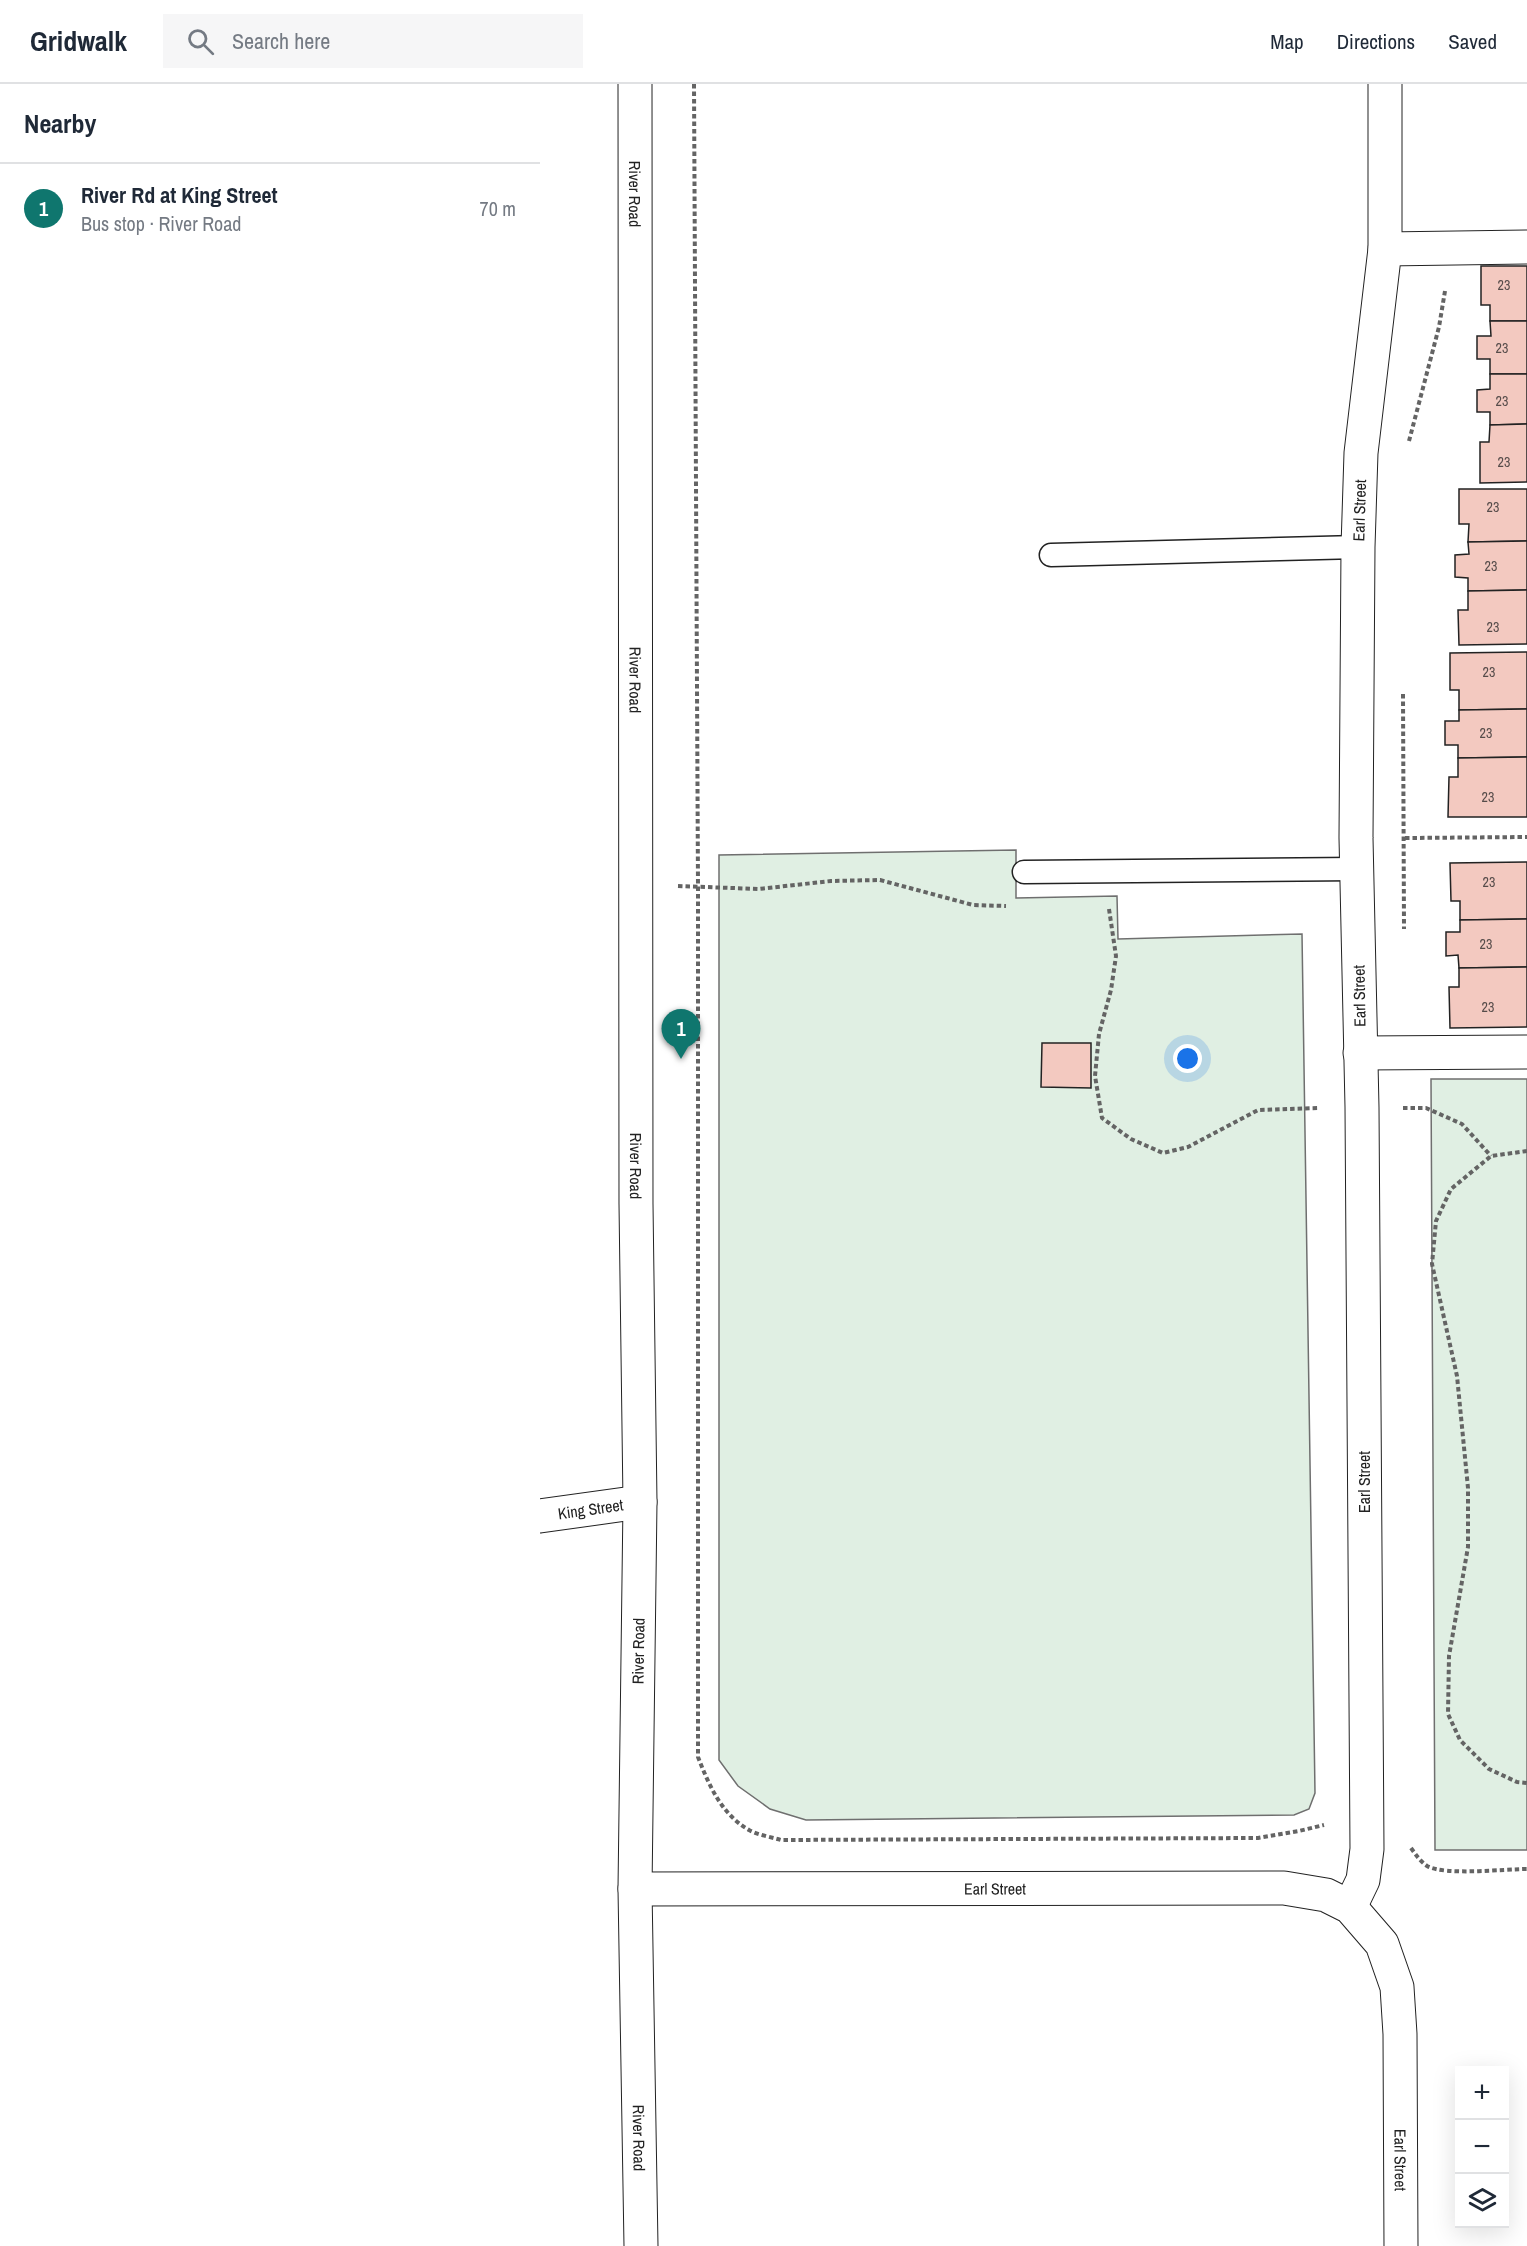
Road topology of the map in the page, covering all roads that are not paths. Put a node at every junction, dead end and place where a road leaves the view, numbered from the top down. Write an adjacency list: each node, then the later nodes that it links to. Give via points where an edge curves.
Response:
1 (635, 84): 11 (street, River Road)
2 (1385, 84): 4 (street, Earl Street)
3 (1527, 247): 4 (street)
4 (1385, 249): 5 (street, Earl Street, via 1361,453)
5 (1358, 547): 6 (lane); 7 (street, Earl Street)
6 (1051, 555)
7 (1357, 853): 8 (lane); 10 (street, Earl Street)
8 (1024, 872)
9 (1527, 1052): 10 (street)
10 (1360, 1053): 14 (street, Earl Street, via 1367,1849 1363,1880)
11 (640, 1502): 12 (street, King Street); 13 (street, River Road)
12 (540, 1516)
13 (635, 1889): 14 (street, Earl Street, via 1284,1888 1326,1895); 15 (street, River Road)
14 (1350, 1907): 16 (street, Earl Street, via 1383,1944 1397,1987)
15 (641, 2246)
16 (1401, 2246)

